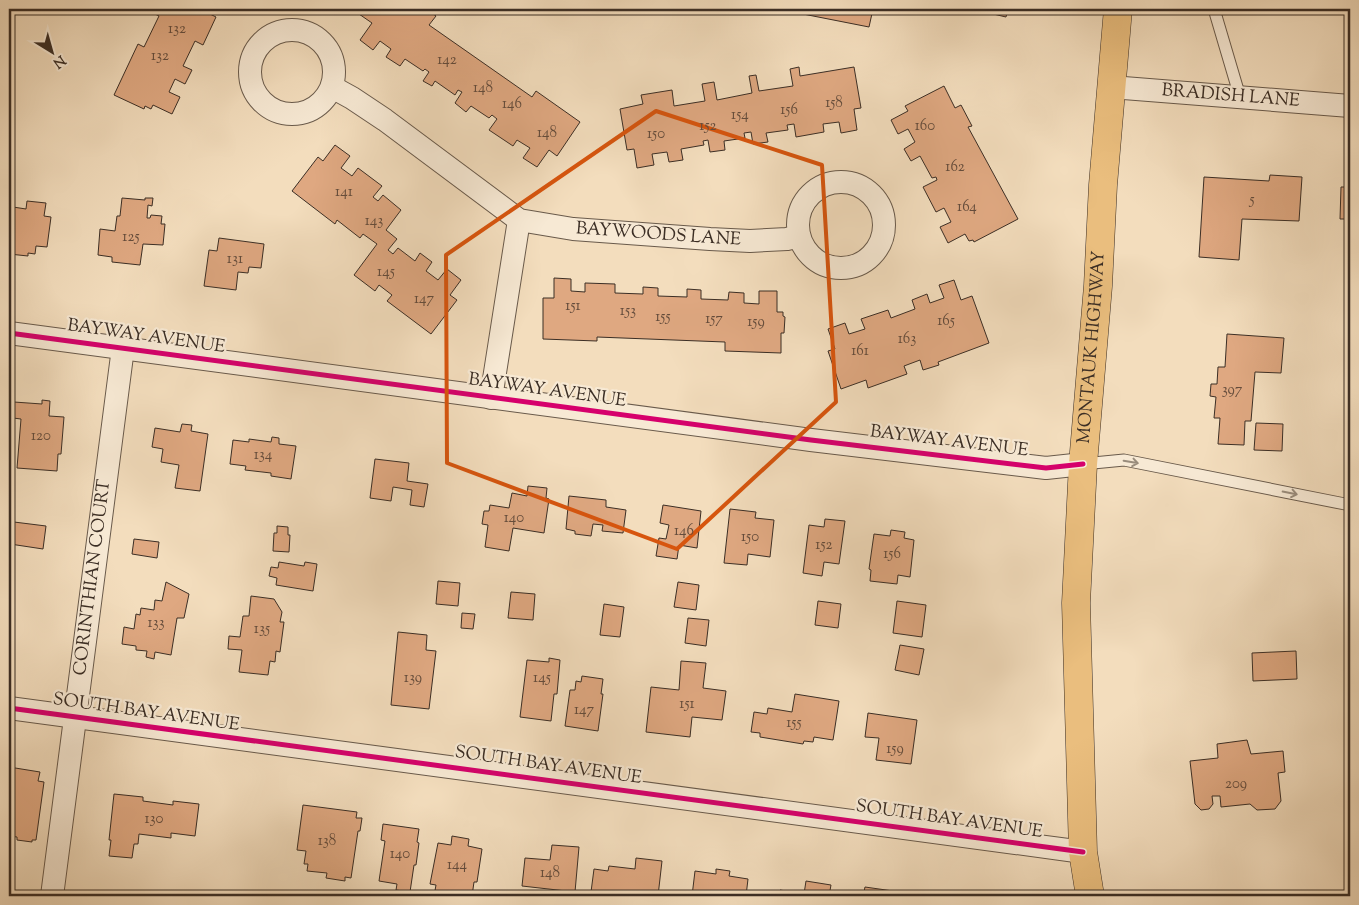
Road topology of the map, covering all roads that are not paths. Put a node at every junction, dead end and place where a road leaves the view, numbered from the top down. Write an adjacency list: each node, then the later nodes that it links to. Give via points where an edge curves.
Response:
1 (1118, 9): 3 (main road, MONTAUK HIGHWAY)
2 (1214, 9): 5 (lane)
3 (1111, 86): 5 (street, BRADISH LANE); 12 (main road, MONTAUK HIGHWAY)
4 (332, 87): 7 (street, BAYWOODS LANE, via 385,120)
5 (1240, 97): 6 (street, BRADISH LANE)
6 (1350, 106)
7 (519, 220): 8 (street, BAYWOODS LANE, via 573,229 750,241); 11 (street)
8 (799, 236)
9 (9, 333): 10 (street, BAYWAY AVENUE)
10 (123, 348): 11 (street, BAYWAY AVENUE); 15 (street, CORINTHIAN COURT)
11 (491, 398): 12 (street, BAYWAY AVENUE, via 1046,468)
12 (1083, 464): 13 (lane, BAYWAY AVENUE, one-way to 13, via 1124,460); 16 (main road, MONTAUK HIGHWAY, via 1076,603)
13 (1350, 505)
14 (9, 708): 15 (street, SOUTH BAY AVENUE)
15 (76, 717): 16 (street, SOUTH BAY AVENUE); 17 (street, CORINTHIAN COURT)
16 (1083, 852): 18 (main road, MONTAUK HIGHWAY)
17 (52, 896)
18 (1090, 896)

